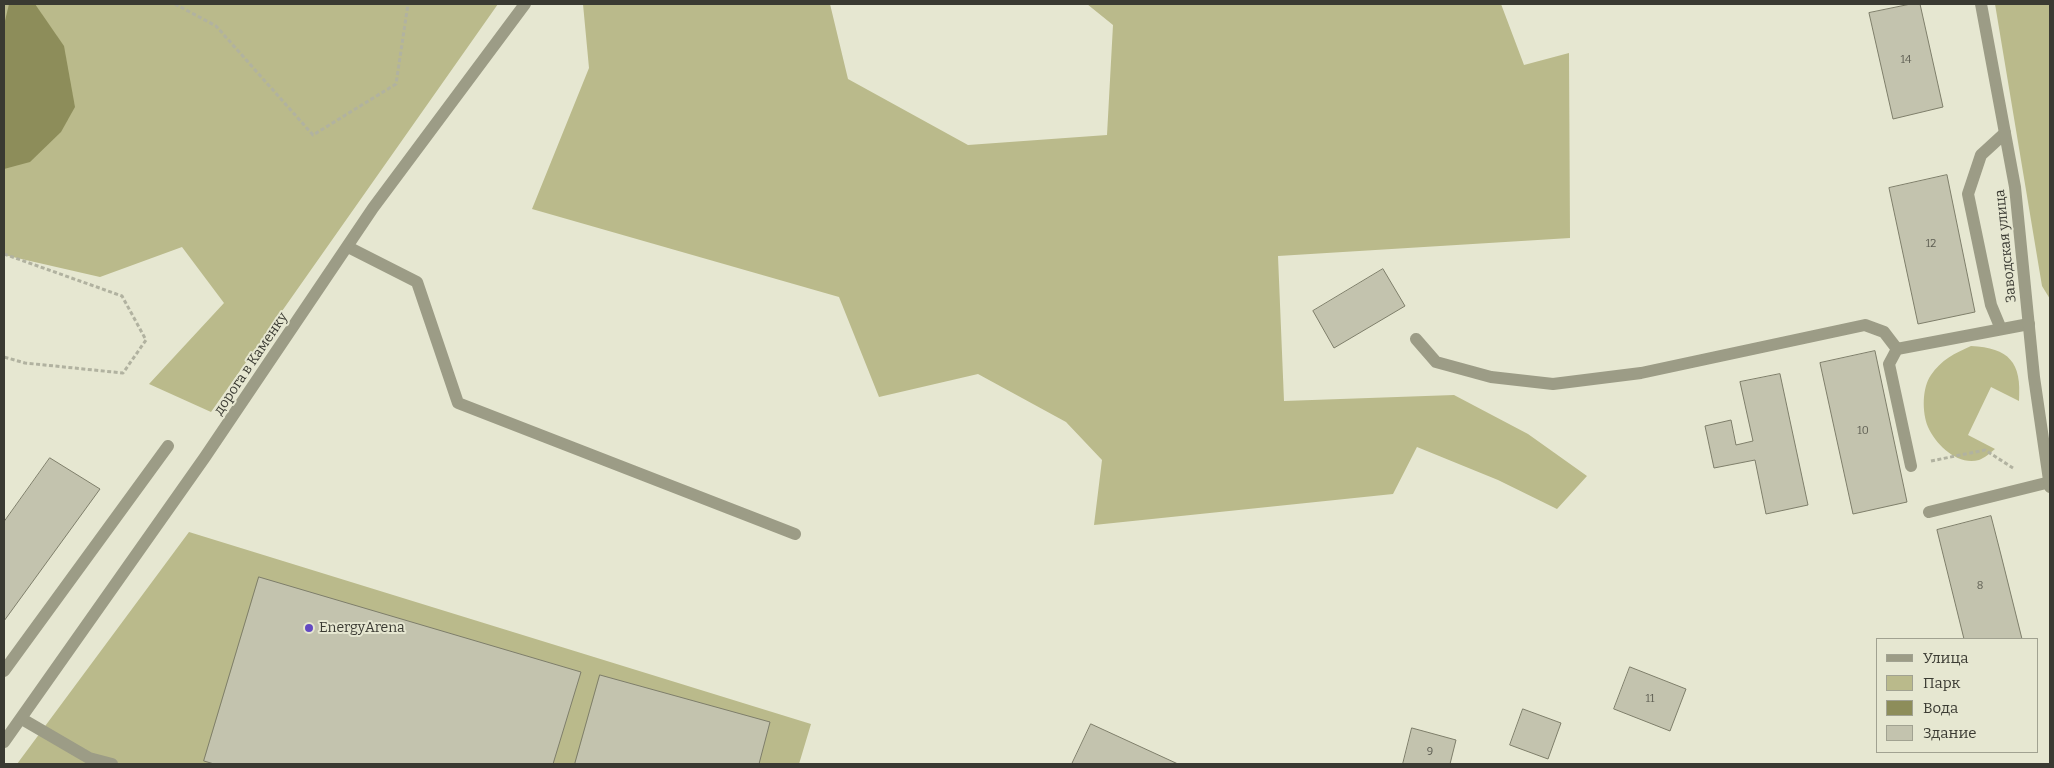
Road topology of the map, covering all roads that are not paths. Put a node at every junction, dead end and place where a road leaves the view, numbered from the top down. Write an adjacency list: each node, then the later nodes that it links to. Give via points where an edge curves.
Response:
1 (525, 4): 4 (street, дорога в Каменку, via 373,208)
2 (1981, 4): 3 (street, Заводская улица)
3 (2005, 133): 5 (street, Заводская улица, via 2015,188); 6 (street, via 1981,155 1968,194 1991,305)
4 (348, 247): 13 (street, via 417,282 458,403); 15 (street, дорога в Каменку)
5 (2029, 324): 6 (street); 11 (street, Заводская улица)
6 (2001, 330): 8 (street)
7 (1416, 339): 8 (street, via 1436,362 1491,378 1554,384 1641,373 1865,325 1884,332)
8 (1897, 349): 10 (street, via 1889,364)
9 (168, 446): 14 (street)
10 (1911, 466)
11 (2046, 485): 12 (street)
12 (1929, 512)
13 (795, 534)
14 (4, 671)
15 (22, 719): 16 (street, дорога в Каменку); 17 (street, via 89,758)
16 (4, 742)
17 (112, 764)

